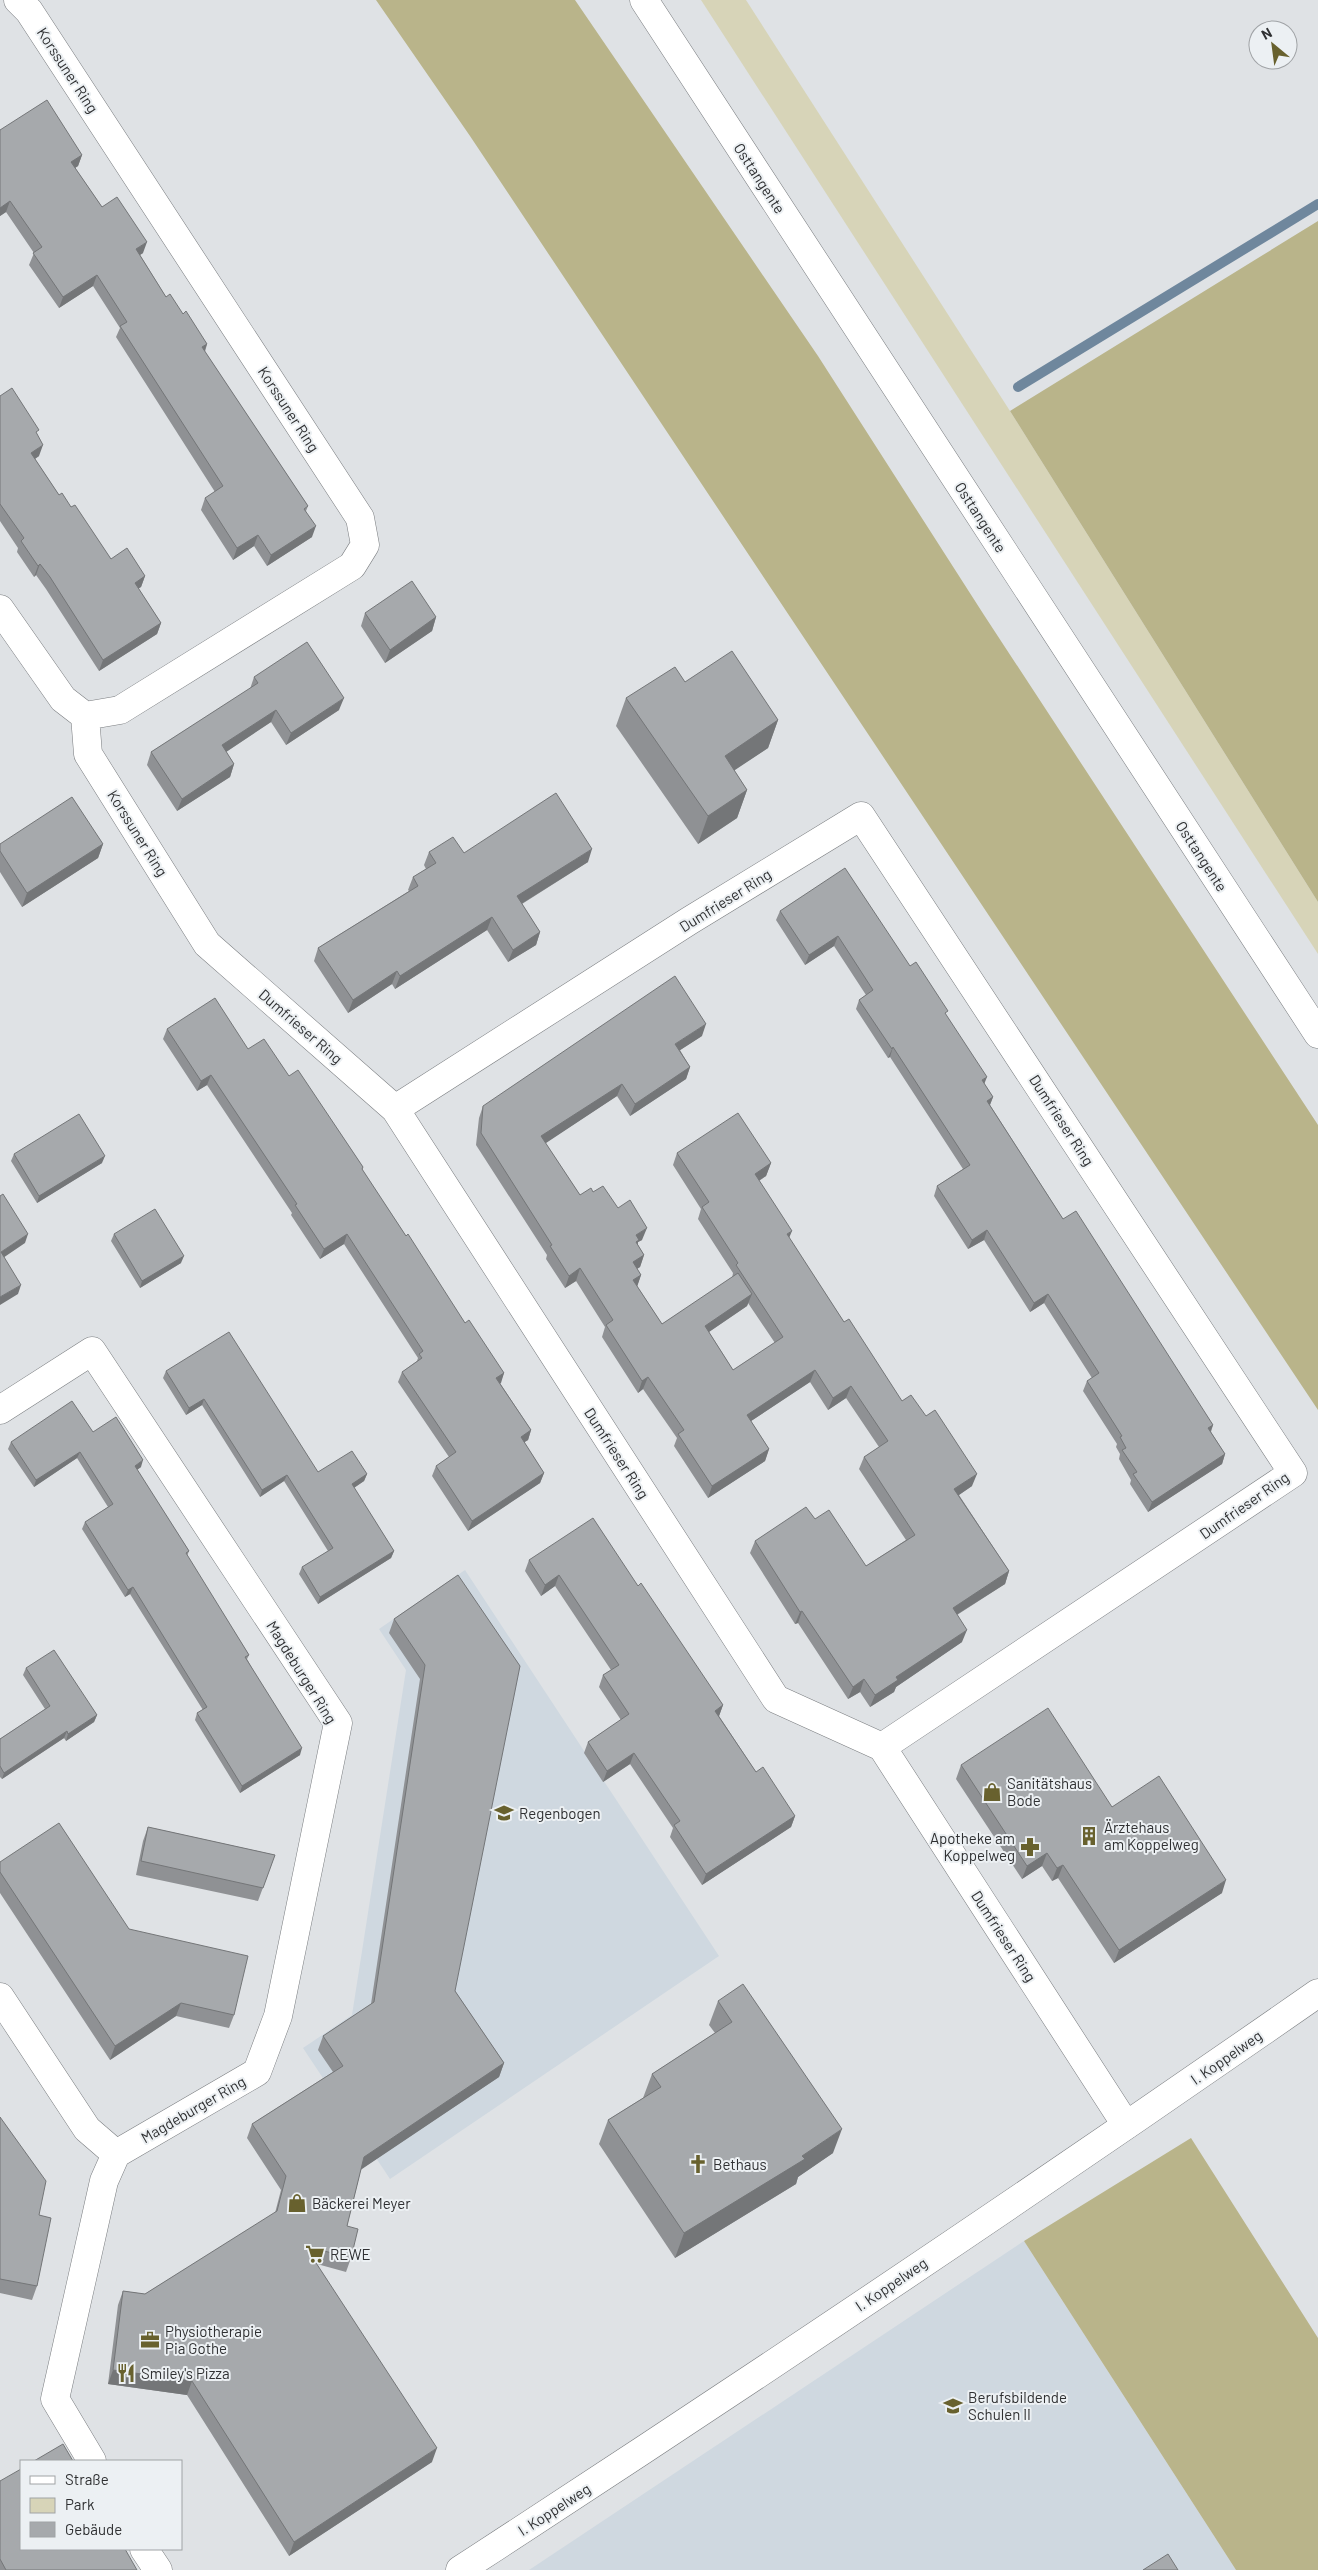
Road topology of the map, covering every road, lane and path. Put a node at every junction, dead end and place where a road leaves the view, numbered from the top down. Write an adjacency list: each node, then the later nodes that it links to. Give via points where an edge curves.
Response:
1 (18, 0): 4 (street, Korssuner Ring, via 35,19 360,518 366,545 352,566 120,710)
2 (644, 0): 6 (street, Osttangente)
3 (0, 609): 4 (street, via 63,699)
4 (85, 716): 5 (street, Korssuner Ring, via 88,754)
5 (207, 944): 7 (street, Dumfrieser Ring)
6 (1318, 1034)
7 (395, 1109): 9 (street, Dumfrieser Ring, via 776,1700); 9 (street, Dumfrieser Ring, via 689,921 862,816 1293,1473)
8 (0, 1410): 13 (street, Magdeburger Ring, via 92,1351 338,1723 278,2016 257,2072)
9 (882, 1747): 12 (street, Dumfrieser Ring)
10 (1318, 1993): 12 (street, I. Koppelweg)
11 (0, 1998): 13 (street, via 87,2129)
12 (1126, 2125): 17 (street, I. Koppelweg, via 684,2424)
13 (116, 2154): 14 (street, via 104,2180 55,2399)
14 (91, 2460)
15 (145, 2550): 16 (street)
16 (158, 2570)
17 (460, 2570)

